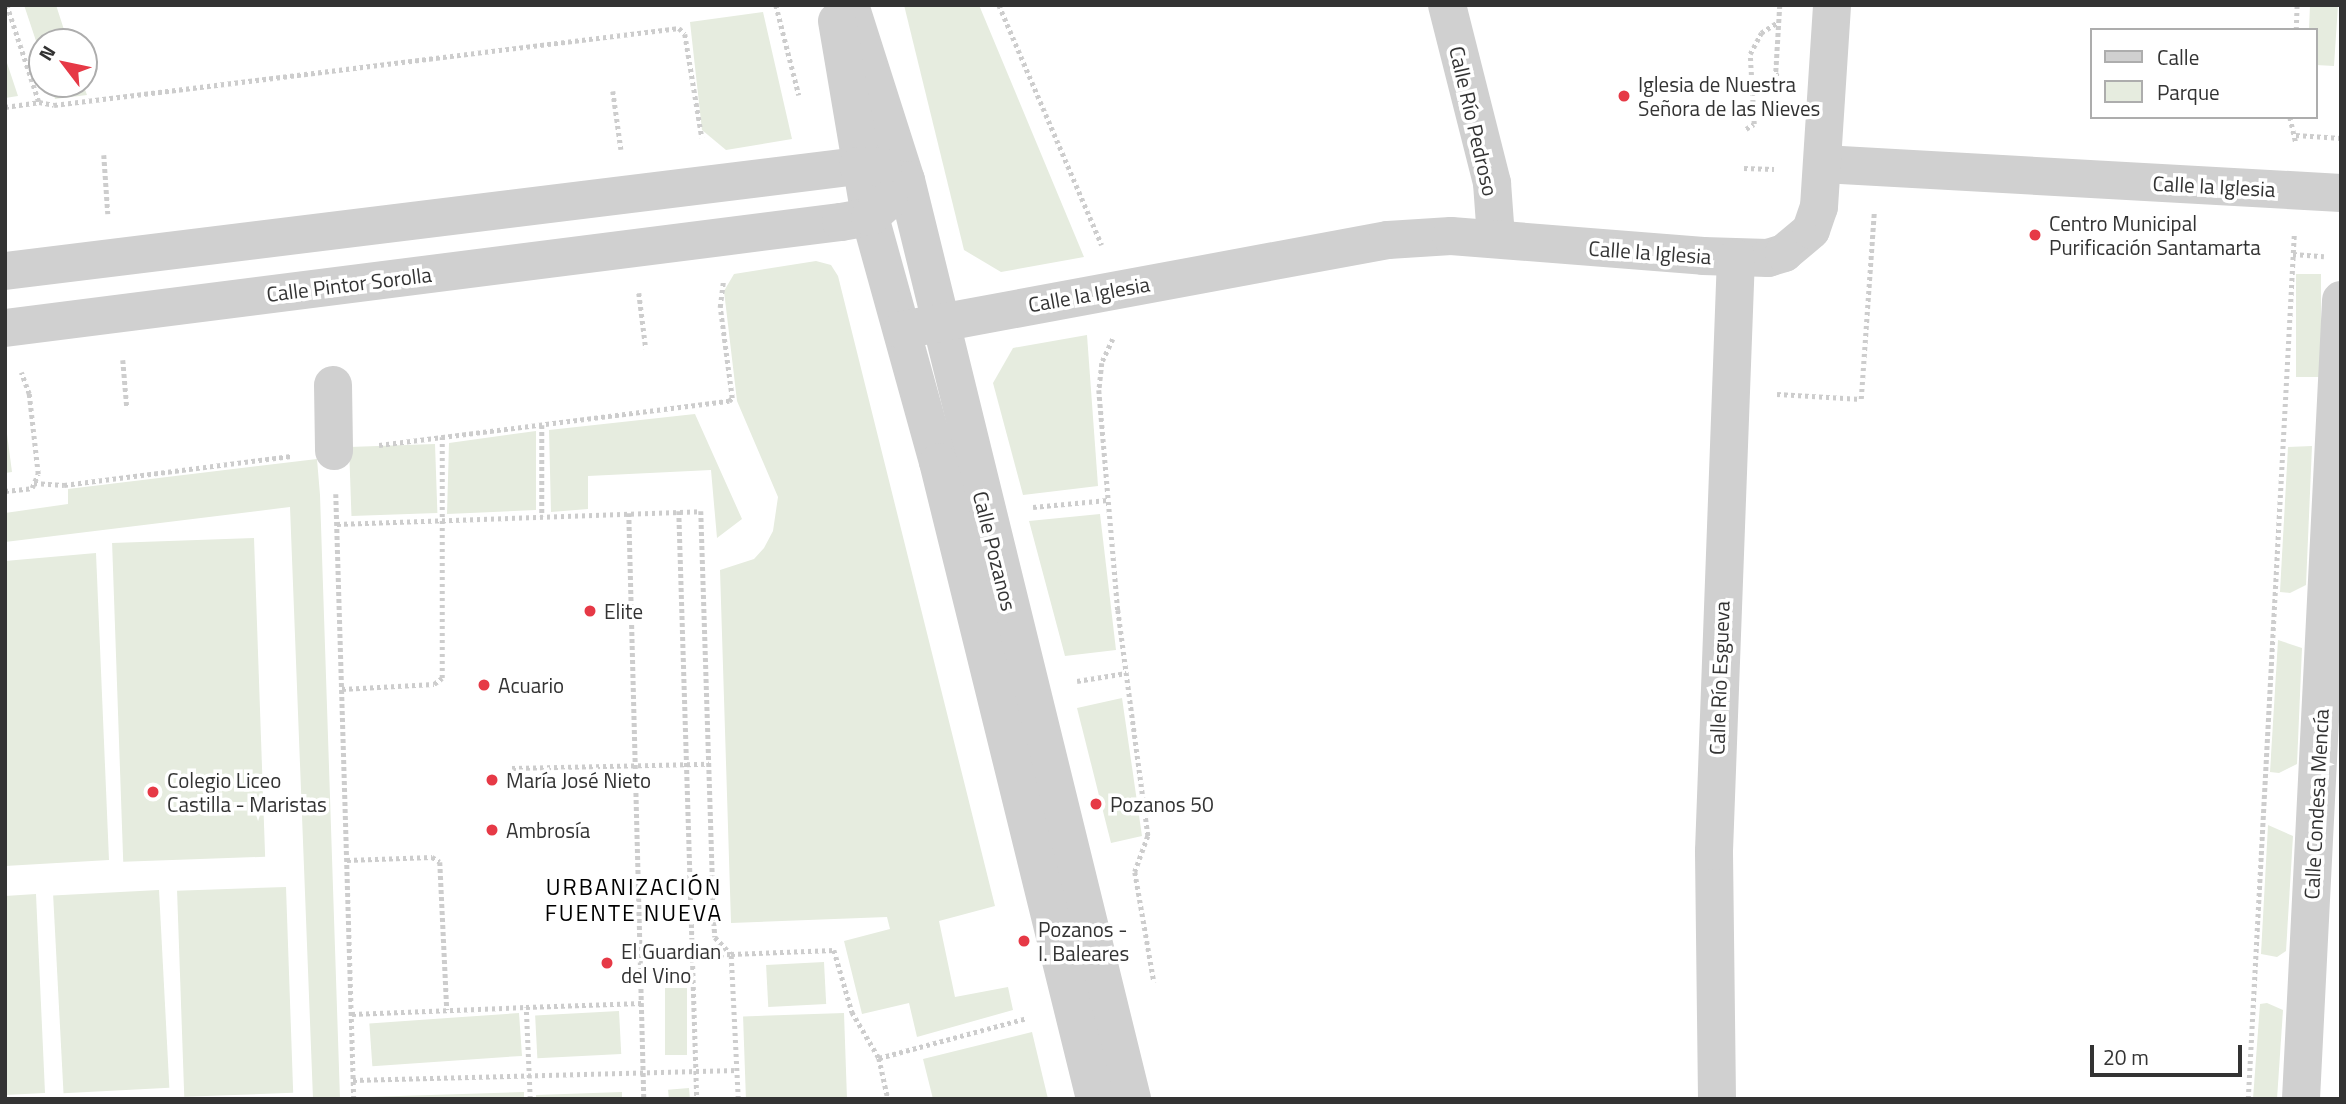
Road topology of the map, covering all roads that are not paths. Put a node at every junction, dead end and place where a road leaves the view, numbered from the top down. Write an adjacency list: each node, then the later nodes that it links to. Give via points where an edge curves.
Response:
1 (835, 5): 6 (street, Calle Pozanos)
2 (850, 5): 7 (street, Calle Pozanos)
3 (1447, 5): 11 (street, Calle Río Pedroso, via 1492,183)
4 (1832, 5): 5 (street)
5 (1823, 164): 9 (street, Calle la Iglesia); 13 (street, Calle la Iglesia, via 1819,207 1811,230 1799,244 1768,258)
6 (858, 166): 7 (street, via 882,167); 8 (street); 10 (street, Calle Pozanos)
7 (906, 180): 10 (street); 16 (street, Calle Pozanos)
8 (688, 191): 12 (street); 14 (street)
9 (2341, 193)
10 (870, 217): 12 (street, Calle Pintor Sorolla); 18 (street, Calle Pozanos)
11 (1496, 238): 13 (street, Calle la Iglesia); 16 (street, Calle la Iglesia, via 1388,240)
12 (693, 242): 17 (street, Calle Pintor Sorolla)
13 (1736, 258): 23 (street, Calle Río Esgueva, via 1714,838)
14 (5, 271)
15 (2341, 300): 24 (street, Calle Condesa Mencía)
16 (940, 321): 18 (street, Calle la Iglesia); 22 (street, Calle Pozanos)
17 (5, 328)
18 (902, 330): 21 (street, Calle Pozanos)
19 (332, 385): 20 (street)
20 (334, 451)
21 (1095, 1099)
22 (1132, 1099)
23 (1717, 1099)
24 (2301, 1099)

